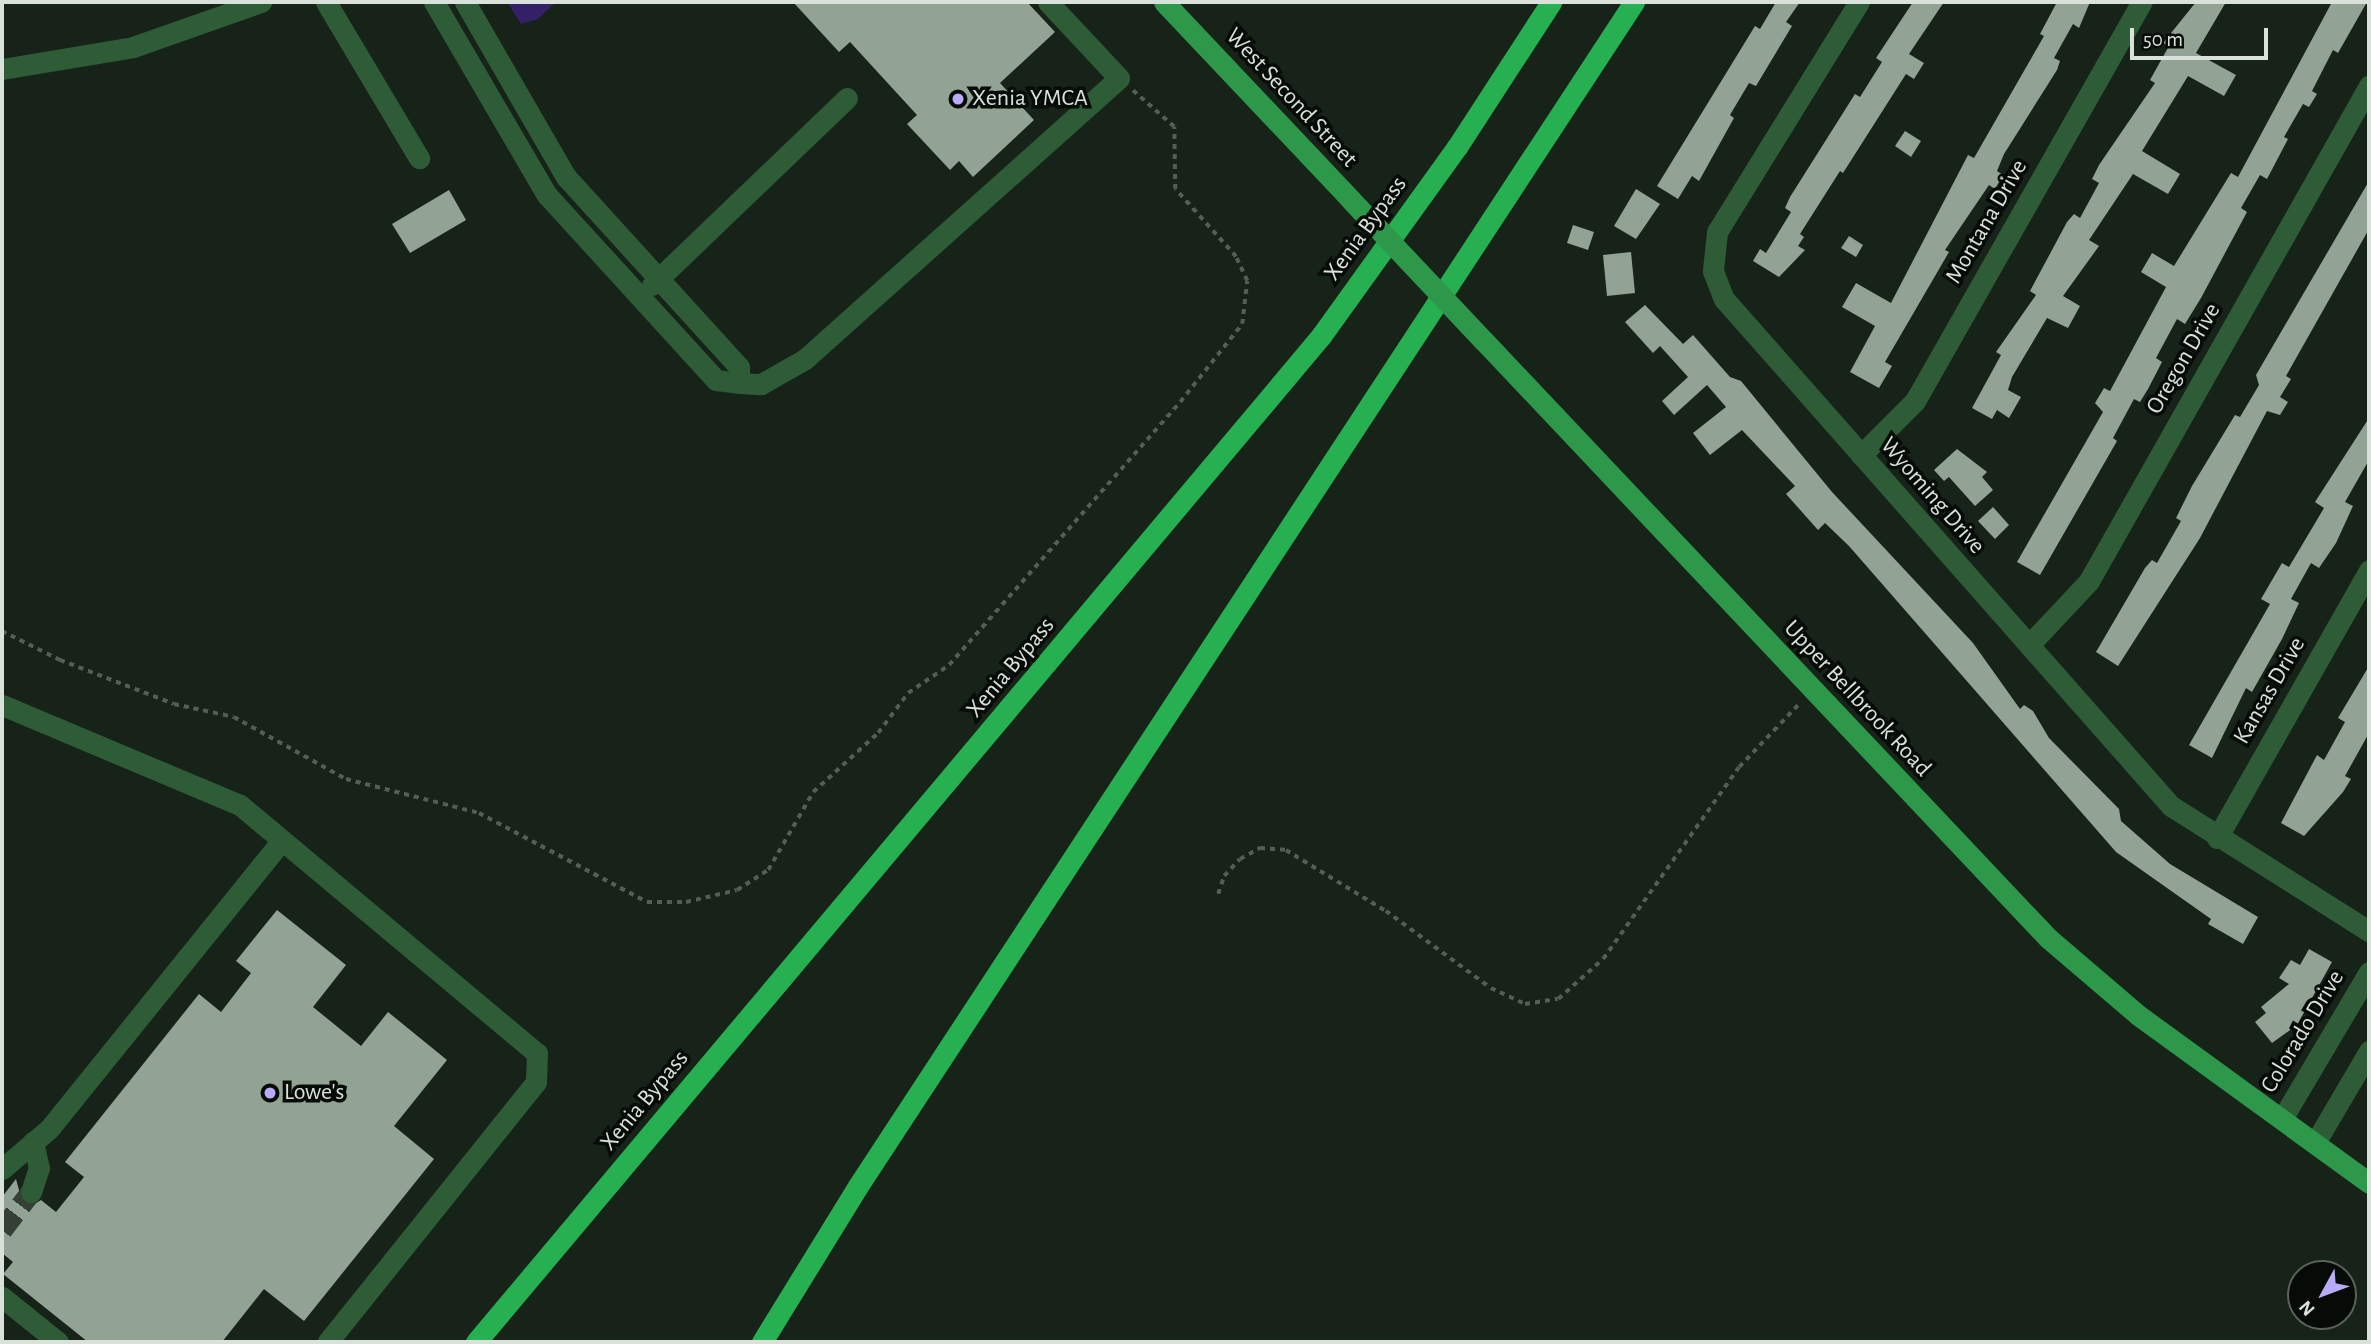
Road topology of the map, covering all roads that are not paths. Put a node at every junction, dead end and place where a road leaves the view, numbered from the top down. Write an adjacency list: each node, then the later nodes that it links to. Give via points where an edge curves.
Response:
1 (261, 2): 11 (street, via 133,47)
2 (326, 2): 15 (street)
3 (434, 2): 16 (street)
4 (465, 2): 14 (street)
5 (1048, 2): 20 (street, via 1119,78 804,359 761,384)
6 (1164, 2): 17 (main road, West Second Street)
7 (1551, 2): 34 (highway, Xenia Bypass, via 1457,147 1321,337)
8 (1634, 2): 42 (highway, via 858,1186)
9 (1859, 2): 21 (street, Wyoming Drive, via 1717,232 1712,249 1713,271 1724,299)
10 (2142, 2): 21 (street, Montana Drive, via 1915,401)
11 (2, 69)
12 (2369, 86): 23 (street, Oregon Drive, via 2088,581)
13 (847, 98): 18 (street)
14 (552, 155): 16 (street); 18 (street, via 566,177)
15 (419, 158)
16 (530, 168): 19 (street, via 547,195)
17 (1351, 200): 30 (main road, Upper Bellbrook Road, bridge, via 2066,954 2138,1015)
18 (660, 278): 19 (street); 20 (street, via 739,367)
19 (640, 296): 20 (street, via 716,380)
20 (739, 383)
21 (1861, 455): 23 (street, Wyoming Drive)
22 (2369, 570): 25 (street, Kansas Drive)
23 (2029, 645): 25 (street, Wyoming Drive, via 2171,806)
24 (4, 710): 26 (street, via 216,791)
25 (2217, 838): 27 (street, Wyoming Drive)
26 (282, 840): 31 (street, via 49,1129); 39 (street, via 525,1039 537,1053 539,1068 536,1082)
27 (2369, 931)
28 (2369, 972): 30 (street, Colorado Drive)
29 (2369, 1051): 32 (street)
30 (2282, 1119): 32 (main road, Upper Bellbrook Road)
31 (33, 1142): 33 (street); 36 (street, via 39,1168)
32 (2315, 1143): 35 (main road, Upper Bellbrook Road)
33 (2, 1169)
34 (619, 1172): 40 (highway); 41 (highway, Xenia Bypass)
35 (2369, 1183)
36 (32, 1192)
37 (2, 1297): 38 (street)
38 (58, 1342)
39 (328, 1342)
40 (458, 1342)
41 (476, 1342)
42 (762, 1342)

